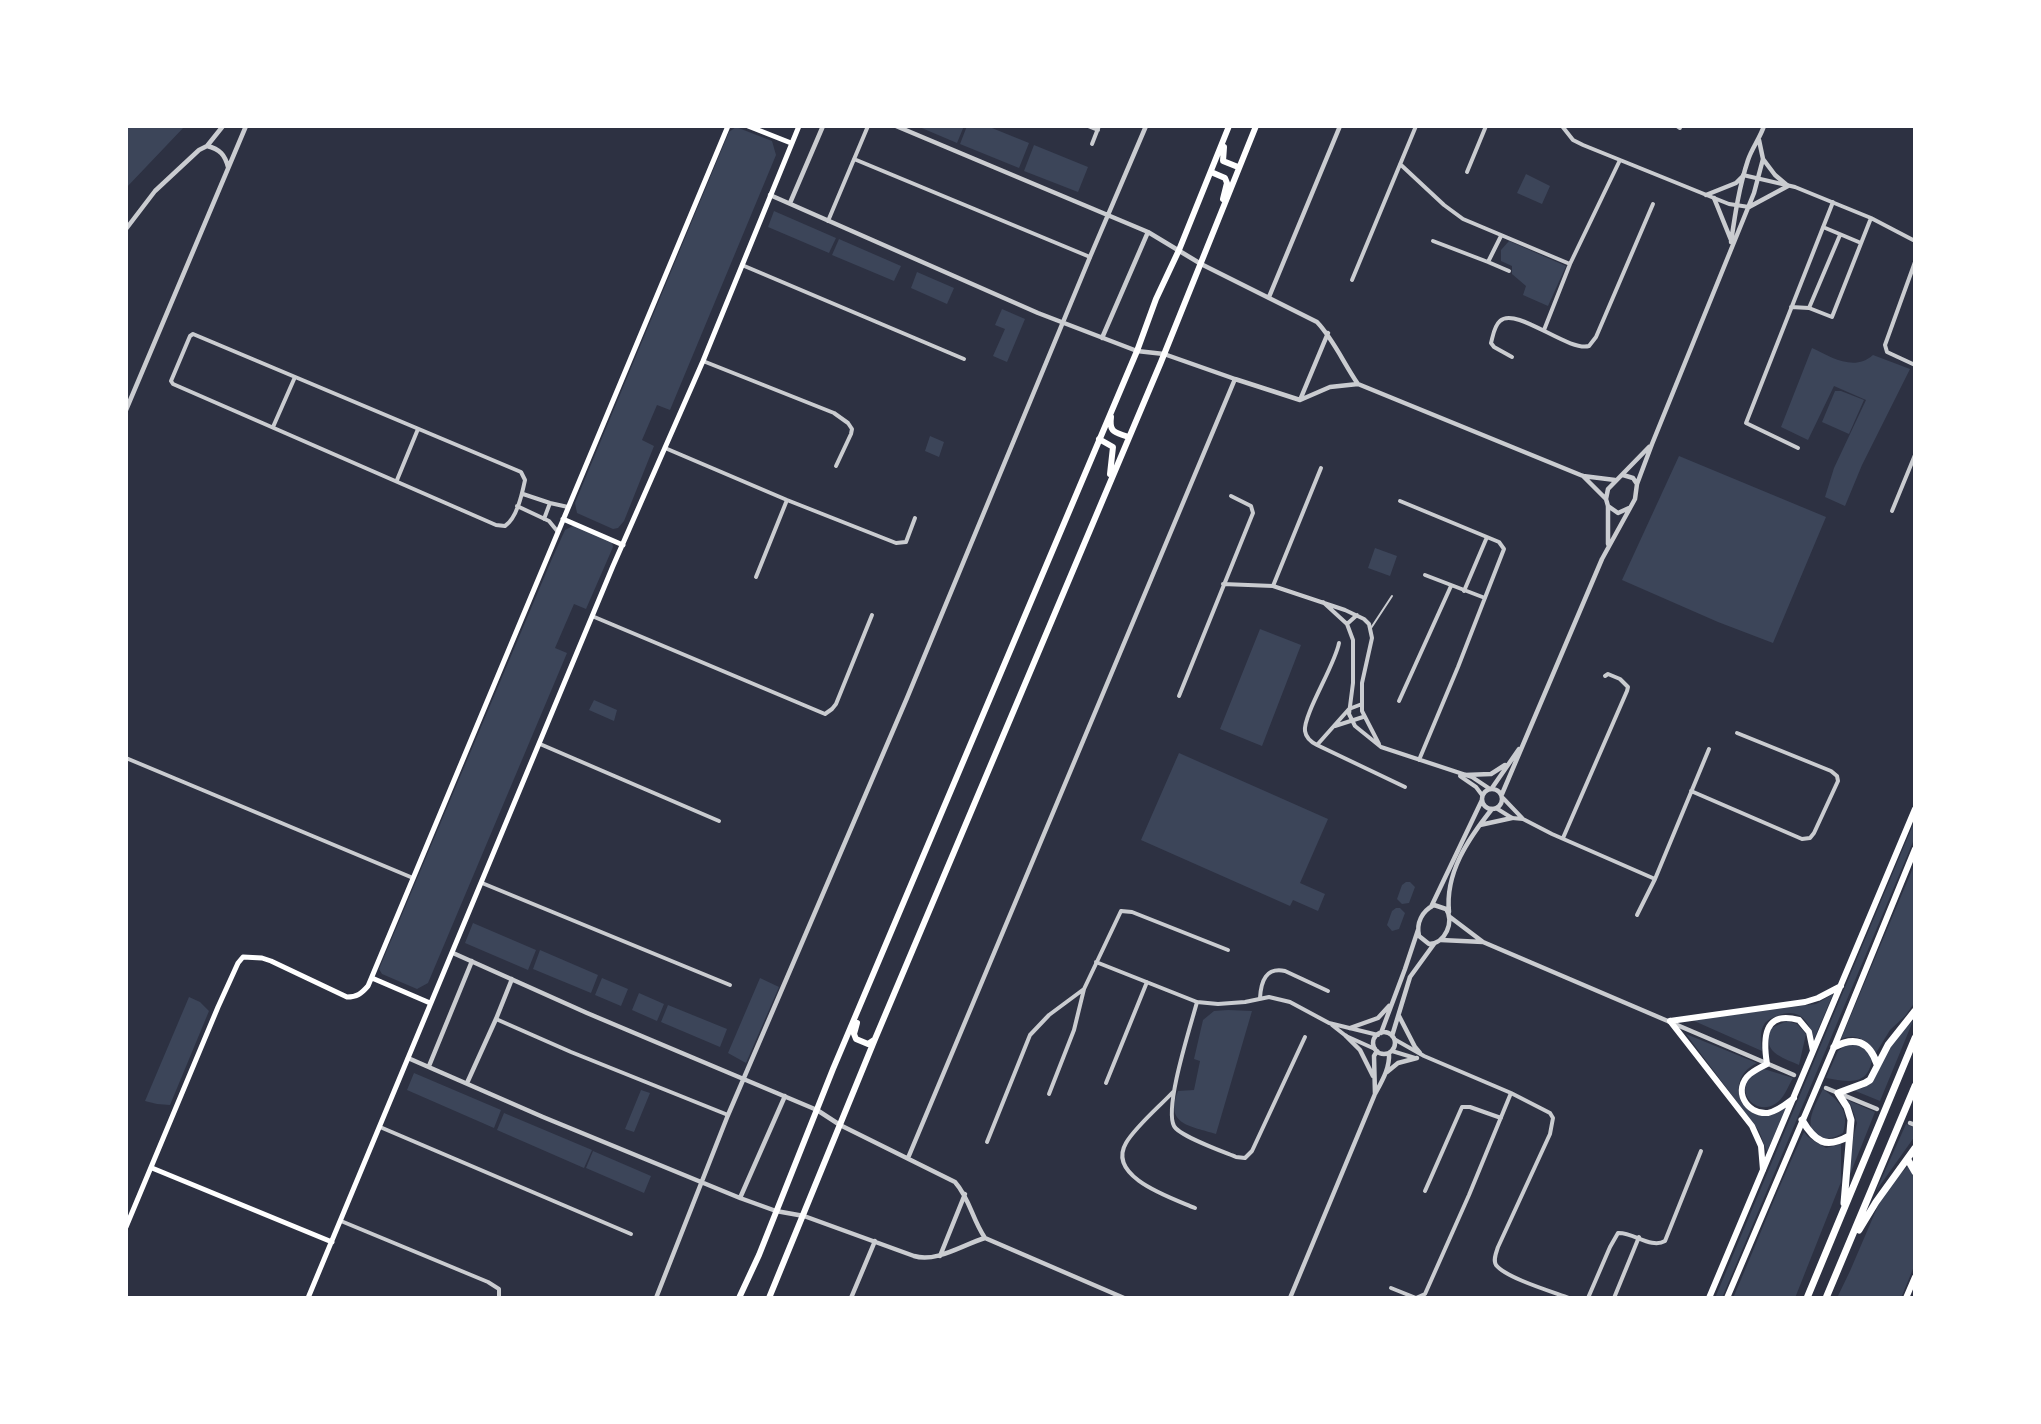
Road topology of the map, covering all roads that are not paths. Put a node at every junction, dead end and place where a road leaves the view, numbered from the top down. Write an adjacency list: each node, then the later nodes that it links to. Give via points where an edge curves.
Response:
1 (223, 126): 22 (street)
2 (246, 126): 27 (street)
3 (728, 126): 108 (main road)
4 (748, 126): 20 (main road)
5 (798, 126): 20 (main road)
6 (823, 126): 38 (street)
7 (868, 126): 23 (street)
8 (896, 126): 42 (street)
9 (1088, 126): 18 (street)
10 (1146, 126): 42 (street)
11 (1256, 126): 28 (main road)
12 (1340, 126): 65 (street)
13 (1416, 126): 26 (street)
14 (1486, 126): 30 (street)
15 (1562, 126): 25 (street, via 1573,140)
16 (1764, 126): 19 (street)
17 (1228, 127): 28 (main road, via 1222,157); 29 (main road)
18 (1098, 128): 21 (street)
19 (1759, 140): 24 (street); 31 (street)
20 (791, 143): 34 (main road)
21 (1092, 144)
22 (207, 146): 27 (street, via 226,157); 47 (street, via 155,191)
23 (854, 159): 45 (street); 57 (street)
24 (1763, 159): 32 (street); 33 (street)
25 (1620, 160): 35 (street); 61 (street)
26 (1400, 164): 50 (street, via 1463,219); 64 (street)
27 (228, 167): 83 (street)
28 (1238, 167): 44 (main road)
29 (1211, 172): 44 (main road, via 1227,183); 56 (main road)
30 (1467, 172)
31 (1743, 175): 32 (street); 35 (street, via 1736,183); 40 (street)
32 (1758, 178): 33 (street); 41 (street)
33 (1788, 186): 37 (street); 41 (street)
34 (770, 195): 38 (street); 62 (main road)
35 (1706, 195): 36 (street)
36 (1714, 198): 40 (street); 52 (street)
37 (1833, 202): 43 (street); 46 (street)
38 (790, 203): 45 (street)
39 (1653, 204): 69 (street, via 1593,342 1586,348 1577,346)
40 (1736, 206): 41 (street); 52 (street)
41 (1749, 207): 55 (street)
42 (1109, 215): 48 (street); 57 (street)
43 (1871, 218): 53 (street); 54 (street)
44 (1219, 220): 60 (main road)
45 (828, 221): 68 (street)
46 (1822, 227): 49 (street); 66 (street)
47 (126, 229)
48 (1148, 232): 56 (street); 71 (street)
49 (1840, 235): 54 (street); 67 (street)
50 (1500, 236): 58 (street); 61 (street)
51 (1433, 241): 58 (street)
52 (1731, 241): 55 (street)
53 (1915, 241)
54 (1861, 243): 67 (street, via 1832,317)
55 (1731, 248): 88 (street)
56 (1179, 250): 60 (street); 72 (main road)
57 (1090, 257): 68 (street)
58 (1488, 262): 63 (street)
59 (1915, 262): 77 (street, via 1884,345 1887,352)
60 (1201, 264): 65 (street); 73 (main road)
61 (1570, 264): 69 (street)
62 (741, 265): 75 (street); 76 (main road)
63 (1509, 271)
64 (1352, 280)
65 (1269, 297): 70 (street, via 1317,322)
66 (1791, 307): 67 (street); 90 (street, via 1746,423)
67 (1809, 308)
68 (1064, 323): 71 (street); 216 (street)
69 (1544, 330): 74 (street, via 1510,317 1502,318 1491,343)
70 (1328, 333): 80 (street); 81 (street)
71 (1102, 338): 72 (street)
72 (1137, 351): 73 (street); 82 (main road)
73 (1164, 354): 79 (street); 86 (main road)
74 (1512, 357)
75 (964, 359)
76 (703, 361): 89 (main road); 92 (street, via 834,413 848,423 851,434)
77 (1915, 365)
78 (295, 377): 84 (street); 84 (street, via 195,334 190,336 171,383); 85 (street)
79 (1235, 380): 81 (street); 240 (street)
80 (1358, 384): 81 (street, via 1338,385); 95 (street)
81 (1300, 400)
82 (1112, 407): 86 (main road, via 1110,427); 87 (main road)
83 (126, 410)
84 (273, 427): 96 (street)
85 (418, 429): 96 (street); 100 (street, via 521,472 525,480)
86 (1128, 437): 99 (main road)
87 (1099, 439): 99 (main road, via 1113,447); 189 (main road)
88 (1652, 444): 94 (street); 98 (street)
89 (665, 448): 102 (street); 116 (main road)
90 (1798, 448)
91 (1915, 455): 110 (street)
92 (836, 466)
93 (1321, 468): 121 (street)
94 (1623, 475): 97 (street); 98 (street)
95 (1583, 476): 97 (street); 103 (street)
96 (397, 480): 106 (street, via 501,526 510,523)
97 (1615, 480): 103 (street)
98 (1638, 484): 109 (street)
99 (1106, 489): 204 (main road)
100 (522, 493): 105 (street); 106 (street)
101 (1231, 496): 120 (street, via 1251,506 1253,513)
102 (787, 500): 111 (street, via 896,543 906,542); 119 (street)
103 (1606, 500): 107 (street)
104 (1400, 501): 115 (street)
105 (550, 503): 108 (street); 112 (street)
106 (517, 506): 112 (street)
107 (1608, 506): 109 (street, via 1618,513); 117 (street)
108 (568, 507): 113 (main road)
109 (1630, 507): 117 (street)
110 (1892, 511)
111 (915, 518)
112 (544, 519): 114 (street)
113 (563, 519): 114 (main road); 116 (main road)
114 (558, 532): 167 (main road)
115 (1487, 537): 123 (street); 125 (street, via 1504,549)
116 (623, 545): 129 (main road)
117 (1608, 546): 147 (street)
118 (1425, 575): 122 (street)
119 (756, 577)
120 (1224, 584): 121 (street); 136 (street)
121 (1273, 586): 126 (street)
122 (1451, 586): 123 (street); 137 (street)
123 (1464, 591): 125 (street)
124 (1392, 596): 131 (lane)
125 (1485, 598): 150 (street)
126 (1323, 602): 128 (street); 130 (street)
127 (872, 615): 129 (street, via 836,704 828,712 818,712)
128 (1357, 615): 130 (street); 131 (street)
129 (592, 616): 144 (main road)
130 (1347, 624): 134 (street, via 1354,647)
131 (1371, 628): 135 (street)
132 (1339, 643): 145 (street, via 1306,725 1307,737)
133 (1605, 676): 165 (street, via 1624,681 1627,691)
134 (1353, 683): 135 (street); 139 (street)
135 (1362, 683): 138 (street)
136 (1179, 696)
137 (1399, 701)
138 (1362, 704): 139 (street); 140 (street)
139 (1349, 708): 141 (street); 142 (street)
140 (1363, 717): 141 (street); 146 (street)
141 (1351, 721): 142 (street); 146 (street)
142 (1335, 727): 145 (street)
143 (1737, 733): 156 (street, via 1837,776 1814,833 1802,839)
144 (540, 744): 163 (street); 169 (main road)
145 (1317, 745): 154 (street)
146 (1381, 747): 150 (street)
147 (1520, 747): 151 (street); 157 (street)
148 (1709, 748): 156 (street)
149 (126, 758): 167 (street)
150 (1419, 760): 152 (street)
151 (1509, 762): 153 (street, via 1491,774); 155 (street)
152 (1456, 774): 153 (street); 158 (street, via 1476,787)
153 (1465, 775): 155 (street)
154 (1405, 787)
155 (1491, 788): 157 (street); 158 (street)
156 (1691, 791): 168 (street)
157 (1502, 796): 159 (street, via 1502,802); 162 (street)
158 (1482, 798): 159 (street, via 1484,805); 170 (street)
159 (1494, 809): 161 (street); 164 (street)
160 (1915, 810): 185 (main road)
161 (1512, 818): 162 (street); 164 (street)
162 (1523, 819): 165 (street)
163 (719, 822)
164 (1480, 825): 171 (street, via 1456,867 1448,900)
165 (1563, 838): 168 (street)
166 (1915, 849): 205 (main road)
167 (413, 878): 181 (main road)
168 (1655, 879): 172 (street)
169 (482, 883): 178 (main road); 184 (street)
170 (1431, 907): 171 (street, via 1440,906); 173 (street, via 1423,914)
171 (1450, 915): 174 (street); 175 (street)
172 (1637, 915)
173 (1418, 930): 176 (street, via 1424,942); 190 (street)
174 (1441, 940): 175 (street); 176 (street)
175 (1483, 942): 196 (street)
176 (1434, 944): 194 (street, via 1410,978)
177 (1228, 950): 180 (street, via 1126,910 1118,915)
178 (453, 953): 179 (street); 192 (main road)
179 (472, 961): 182 (street); 213 (street)
180 (1096, 962): 183 (street); 186 (street)
181 (372, 978): 192 (main road); 242 (main road, via 361,994 347,997 271,961 243,957 218,1007)
182 (512, 979): 195 (street); 216 (street)
183 (1147, 982): 191 (street); 219 (street)
184 (730, 985)
185 (1842, 986): 196 (main road, via 1806,1002); 208 (main road)
186 (1084, 989): 225 (street, via 1074,1030); 237 (street, via 1049,1014 1030,1035)
187 (1328, 991): 188 (street, via 1278,970 1264,978)
188 (1260, 998): 191 (street, via 1218,1004); 197 (street, via 1290,1002)
189 (864, 999): 204 (main road, via 854,1034 863,1043); 230 (main road)
190 (1394, 999): 198 (street, via 1378,1018); 199 (street)
191 (1197, 1002): 222 (street)
192 (429, 1003): 210 (main road)
193 (1915, 1011): 212 (highway)
194 (1399, 1016): 202 (street); 209 (street)
195 (496, 1019): 218 (street); 231 (street)
196 (1670, 1021): 211 (street); 244 (main road, via 1752,1126 1761,1146)
197 (1329, 1023): 198 (street); 200 (street)
198 (1350, 1028): 199 (street)
199 (1379, 1034): 202 (street); 206 (street, via 1374,1043)
200 (1346, 1036): 206 (street); 215 (street, via 1360,1050)
201 (1305, 1037): 222 (street, via 1252,1151 1245,1158 1212,1148 1178,1130 1172,1116)
202 (1393, 1037): 207 (street, via 1395,1046); 209 (street)
203 (1915, 1038): 251 (highway)
204 (875, 1039): 234 (main road)
205 (1834, 1047): 212 (highway, via 1845,1041 1864,1044); 233 (main road)
206 (1376, 1050): 207 (street); 215 (street)
207 (1391, 1052): 209 (street); 217 (street)
208 (1814, 1053): 211 (main road, via 1804,1025 1799,1020 1784,1018 1765,1032); 228 (main road)
209 (1420, 1056): 217 (street, via 1398,1063); 223 (street)
210 (408, 1058): 213 (street); 235 (main road)
211 (1767, 1064): 214 (street); 228 (main road, via 1750,1074 1743,1084 1748,1107 1768,1113)
212 (1877, 1064): 224 (highway, via 1865,1083)
213 (429, 1066): 218 (street)
214 (1794, 1075)
215 (1373, 1076): 226 (street)
216 (744, 1078): 227 (street); 231 (street)
217 (1383, 1079): 226 (street)
218 (467, 1083): 245 (street)
219 (1106, 1083)
220 (1915, 1086): 260 (highway)
221 (1826, 1088): 224 (street)
222 (1174, 1090): 249 (street, via 1126,1142 1121,1157 1136,1179)
223 (1511, 1093): 232 (street); 272 (street, via 1550,1113 1553,1125 1498,1247 1495,1264 1524,1281)
224 (1838, 1093): 229 (street); 236 (highway, via 1850,1113)
225 (1049, 1094)
226 (1375, 1094): 271 (street)
227 (784, 1096): 230 (street); 248 (street)
228 (1794, 1098): 244 (main road)
229 (1876, 1109)
230 (817, 1110): 234 (street); 250 (main road)
231 (728, 1114): 245 (street)
232 (1501, 1118): 246 (street, via 1462,1107); 263 (street, via 1425,1294 1416,1298)
233 (1802, 1120): 236 (highway, via 1813,1136 1825,1143); 276 (main road)
234 (840, 1125): 240 (street); 252 (main road)
235 (380, 1127): 253 (main road); 255 (street)
236 (1849, 1136): 251 (highway)
237 (987, 1142)
238 (1915, 1148): 241 (highway)
239 (1701, 1151): 256 (street, via 1665,1241 1661,1244)
240 (908, 1158): 247 (street, via 955,1182)
241 (1908, 1160): 243 (highway); 260 (highway)
242 (152, 1168): 254 (main road); 259 (main road)
243 (1915, 1172)
244 (1763, 1173): 275 (main road)
245 (701, 1182): 248 (street); 266 (street)
246 (1425, 1191)
247 (965, 1194): 257 (street); 261 (street)
248 (740, 1198): 250 (street)
249 (1195, 1208)
250 (776, 1211): 252 (street); 267 (main road)
251 (1843, 1212): 277 (highway)
252 (804, 1216): 258 (street); 268 (main road)
253 (341, 1221): 259 (main road); 265 (street, via 488,1282 499,1289)
254 (126, 1227)
255 (631, 1234)
256 (1639, 1237): 273 (street, via 1617,1234); 274 (street)
257 (984, 1238): 261 (street); 270 (street)
258 (875, 1241): 261 (street, via 923,1259); 269 (street)
259 (332, 1242): 264 (main road)
260 (1846, 1251): 278 (highway)
261 (940, 1256)
262 (1915, 1276): 279 (main road)
263 (1391, 1288)
264 (308, 1298)
265 (499, 1298)
266 (656, 1298)
267 (740, 1298)
268 (769, 1298)
269 (851, 1298)
270 (1124, 1298)
271 (1290, 1298)
272 (1569, 1298)
273 (1588, 1298)
274 (1614, 1298)
275 (1709, 1298)
276 (1727, 1298)
277 (1807, 1298)
278 (1826, 1298)
279 (1906, 1298)

